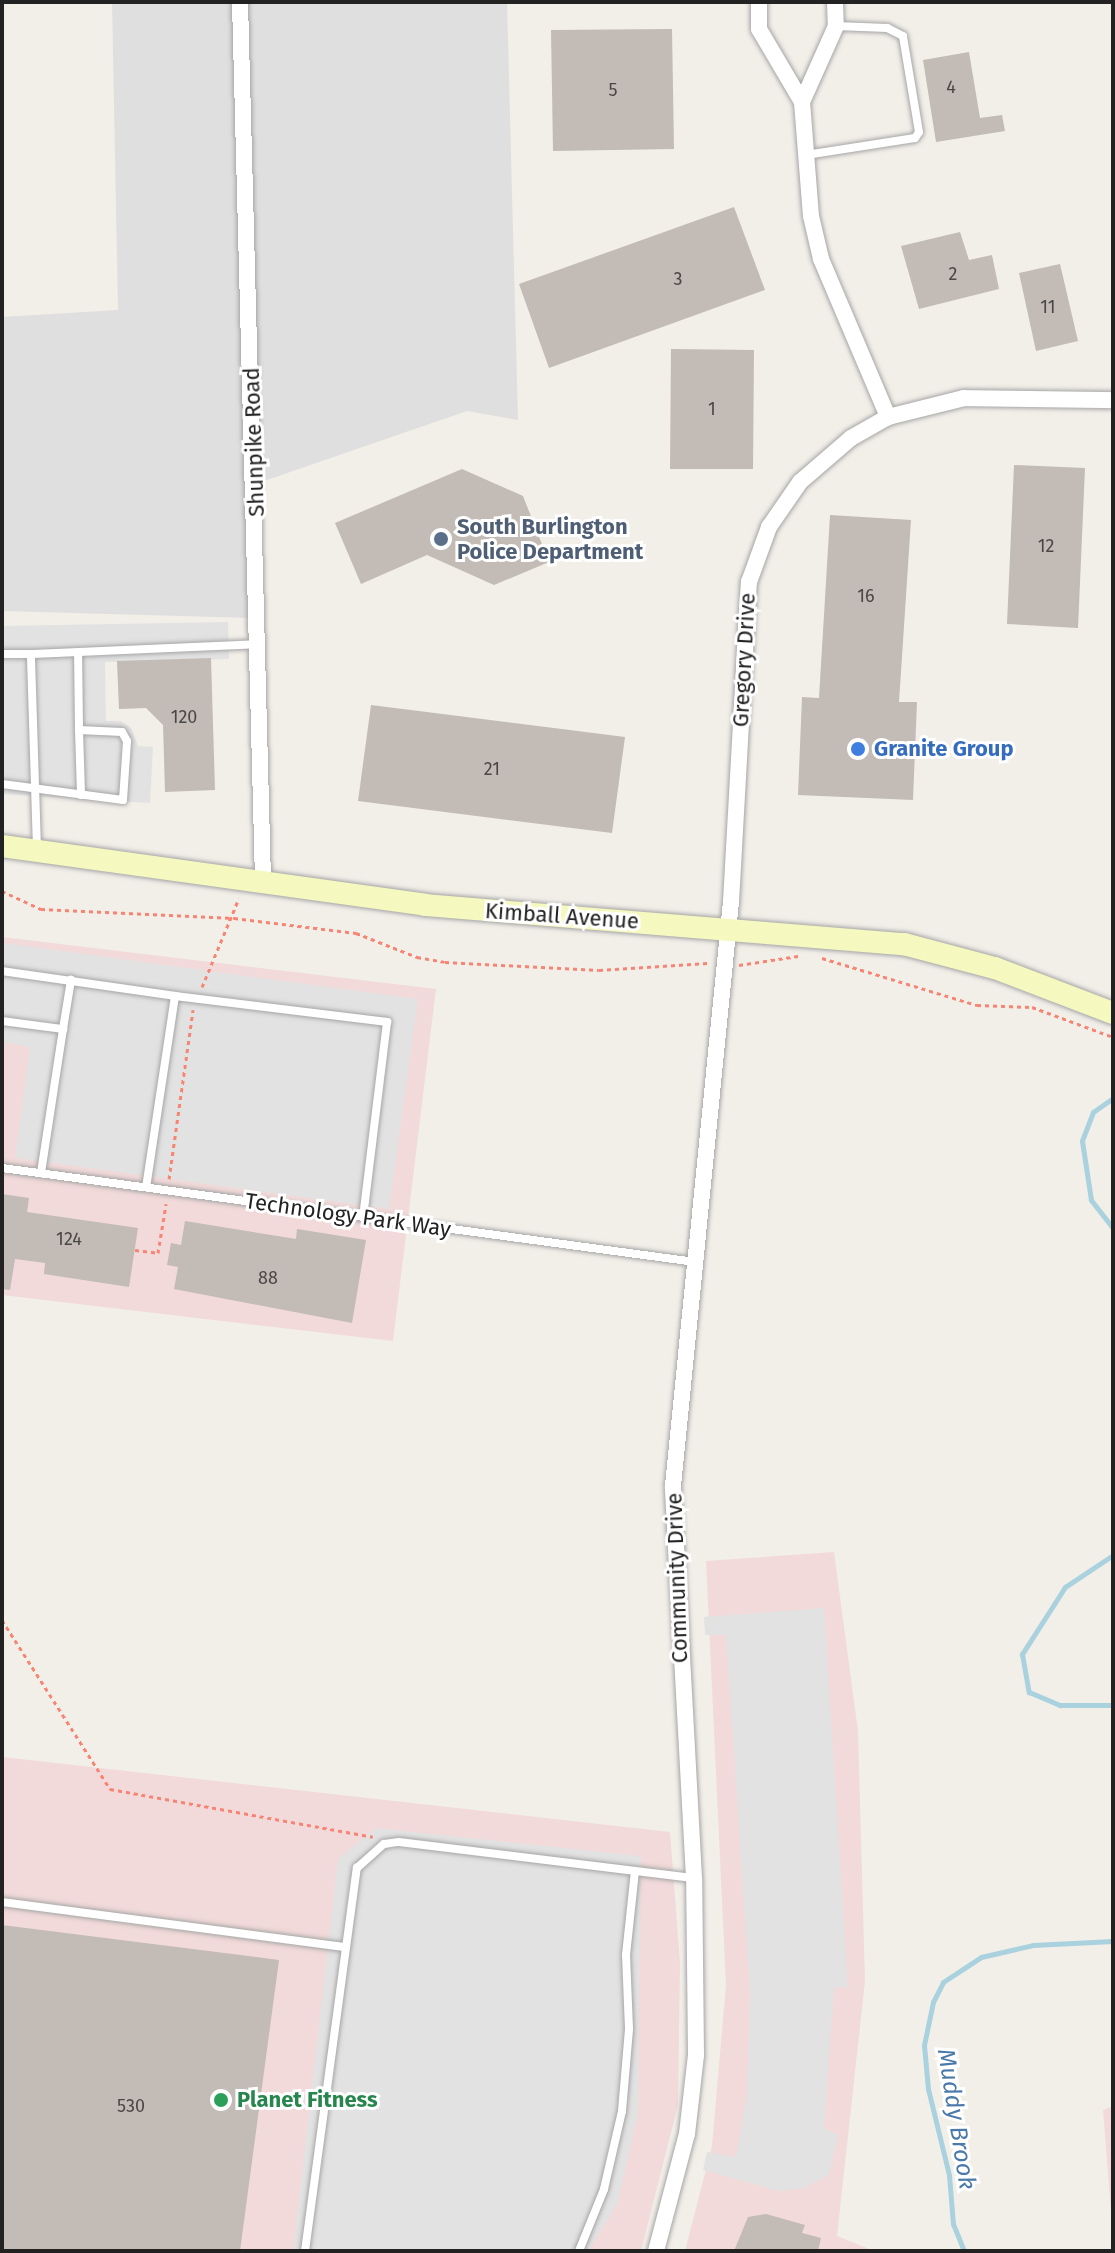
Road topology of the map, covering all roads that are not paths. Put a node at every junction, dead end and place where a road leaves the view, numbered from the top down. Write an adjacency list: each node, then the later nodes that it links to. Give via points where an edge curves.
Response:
1 (240, 2): 9 (street, Shunpike Road)
2 (759, 2): 5 (street, via 759,29)
3 (835, 2): 4 (street)
4 (836, 26): 5 (street); 6 (lane, via 887,28 903,36 919,132 915,138)
5 (802, 102): 6 (street)
6 (806, 155): 8 (street, via 821,259)
7 (1113, 400): 8 (street, Gregory Drive, via 964,398)
8 (888, 417): 20 (street, Gregory Drive, via 851,438 800,482 769,527 754,563 741,643)
9 (259, 644): 10 (lane); 19 (street, Shunpike Road)
10 (78, 652): 12 (lane); 13 (lane)
11 (2, 654): 12 (lane)
12 (31, 654): 15 (lane)
13 (79, 730): 16 (lane); 16 (lane, via 122,732 127,741 123,800)
14 (2, 784): 15 (lane)
15 (36, 790): 16 (lane); 18 (lane)
16 (81, 795)
17 (2, 846): 18 (main road, Kimball Avenue)
18 (37, 851): 19 (main road, Kimball Avenue)
19 (263, 883): 21 (main road, Kimball Avenue, via 478,910)
20 (731, 902): 21 (street, Community Drive)
21 (728, 928): 25 (main road, Kimball Avenue, via 904,944 995,968); 32 (street, Community Drive)
22 (2, 971): 23 (lane)
23 (71, 980): 24 (lane); 27 (lane)
24 (175, 996): 30 (lane); 31 (lane, via 387,1022)
25 (1113, 1013)
26 (2, 1021): 27 (lane)
27 (63, 1029): 29 (lane)
28 (2, 1168): 29 (lane, Technology Park Way)
29 (41, 1173): 30 (lane, Technology Park Way)
30 (146, 1187): 31 (lane, Technology Park Way)
31 (363, 1217): 32 (lane, Technology Park Way)
32 (695, 1262): 34 (street, Community Drive, via 673,1486)
33 (635, 1871): 34 (lane); 36 (lane, via 384,1844 355,1872); 38 (lane, via 626,1955 629,2029 622,2111 610,2168)
34 (694, 1878): 39 (street, Community Drive, via 694,2080 675,2193)
35 (2, 1902): 36 (lane)
36 (344, 1947): 37 (lane)
37 (305, 2251)
38 (579, 2251)
39 (656, 2251)

